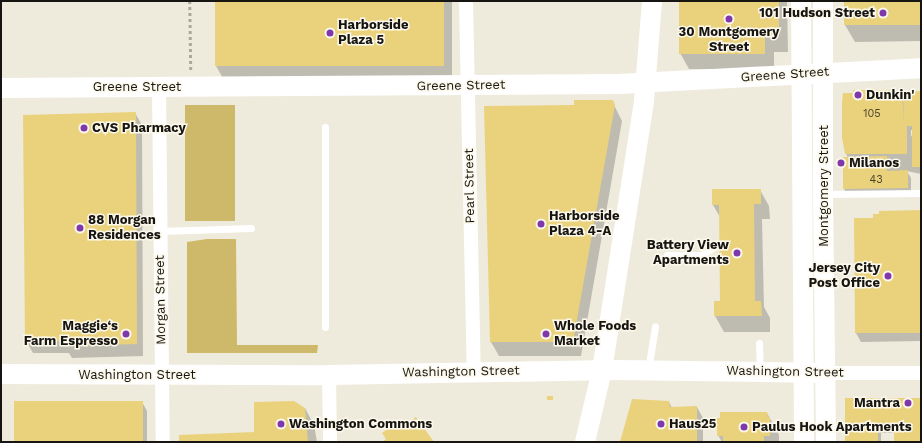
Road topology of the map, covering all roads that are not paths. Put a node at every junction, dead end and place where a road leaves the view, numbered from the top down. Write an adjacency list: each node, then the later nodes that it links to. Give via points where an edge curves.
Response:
1 (466, 1): 9 (street, Pearl Street)
2 (652, 1): 8 (street)
3 (801, 1): 7 (street, Montgomery Street)
4 (823, 1): 6 (street, Montgomery Street)
5 (921, 68): 6 (street, Greene Street)
6 (824, 72): 7 (street, Greene Street); 14 (street, Montgomery Street)
7 (802, 74): 8 (street, Greene Street); 26 (street, Montgomery Street)
8 (646, 83): 9 (street, Greene Street); 22 (street)
9 (468, 86): 10 (street, Greene Street); 24 (street, Pearl Street)
10 (159, 87): 11 (street, Greene Street); 16 (street, Morgan Street)
11 (1, 88)
12 (325, 127): 19 (lane)
13 (921, 193): 14 (lane)
14 (822, 194): 27 (street, Montgomery Street)
15 (251, 228): 16 (lane)
16 (161, 231): 30 (street, Morgan Street)
17 (717, 245): 18 (lane, via 702,255)
18 (667, 255)
19 (325, 327)
20 (655, 327): 23 (lane)
21 (759, 343): 25 (lane)
22 (602, 370): 23 (street, Washington Street); 24 (street, Washington Street); 34 (street)
23 (648, 370): 25 (street, Washington Street)
24 (474, 371): 31 (street, Washington Street)
25 (760, 371): 26 (street, Washington Street)
26 (803, 372): 27 (street, Washington Street); 35 (street, Montgomery Street)
27 (826, 373): 28 (street, Washington Street); 36 (street, Montgomery Street)
28 (921, 373)
29 (1, 374): 30 (street, Washington Street)
30 (162, 375): 31 (street, Washington Street); 32 (street, Morgan Street)
31 (329, 375): 33 (street)
32 (163, 442)
33 (330, 442)
34 (585, 442)
35 (804, 442)
36 (826, 442)

